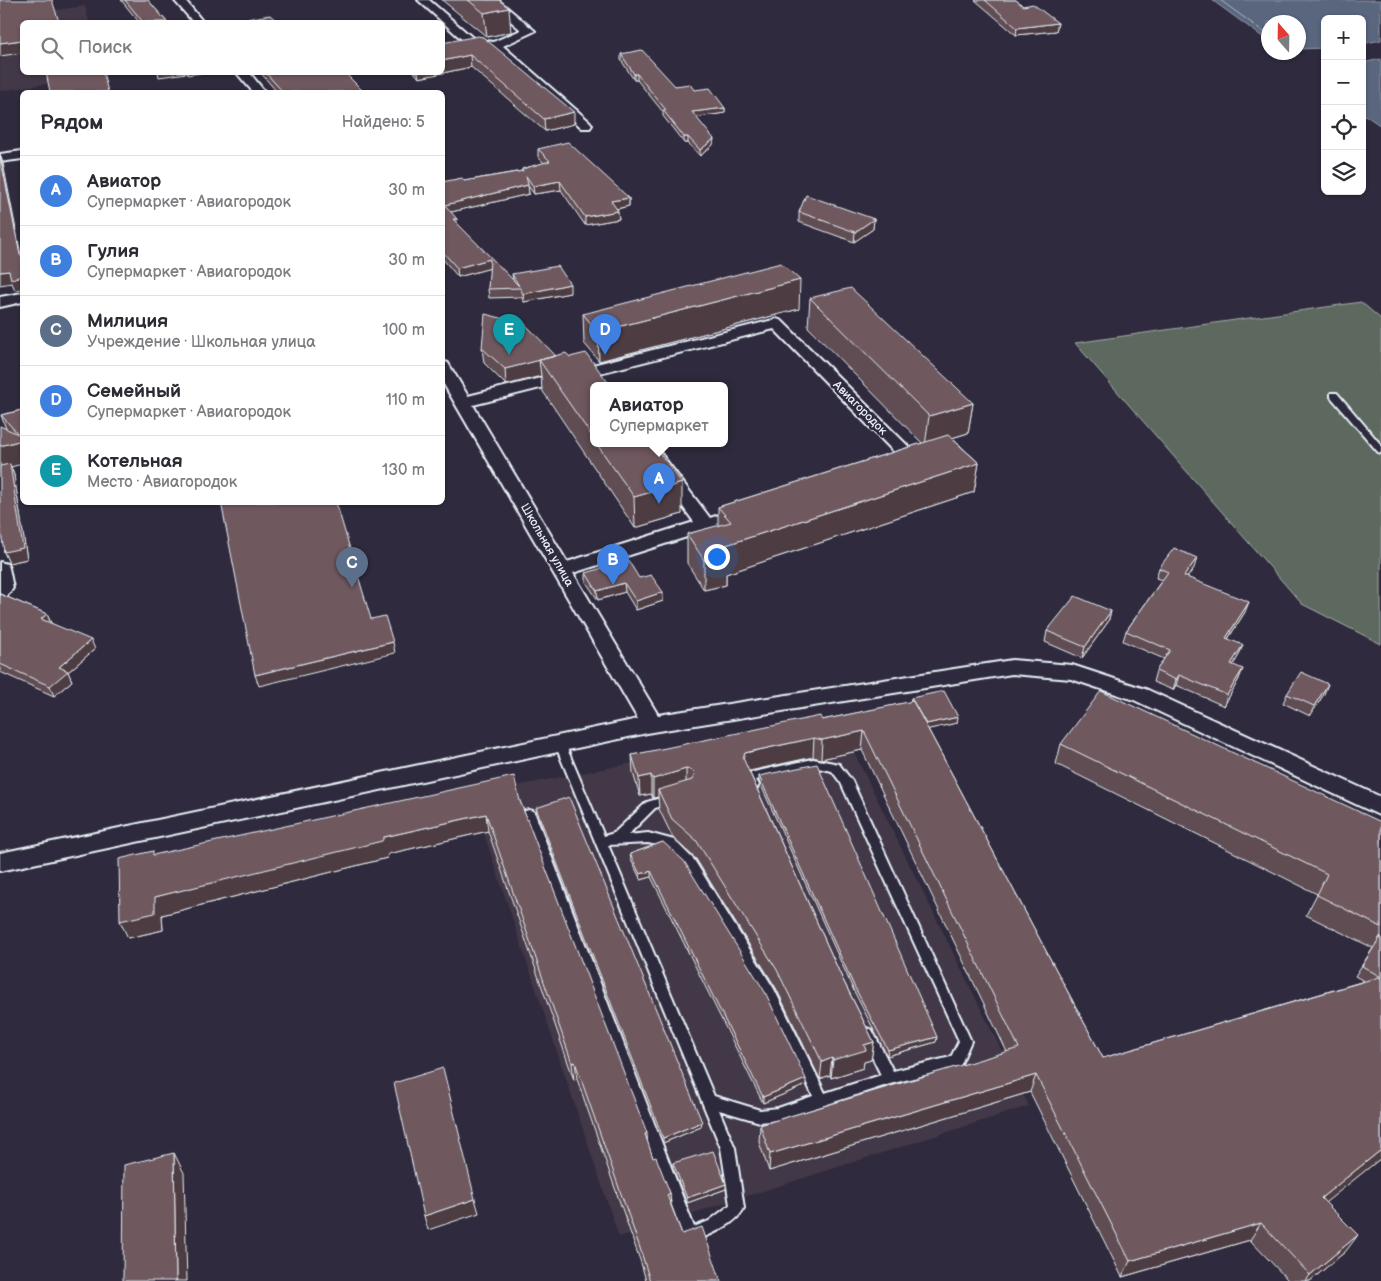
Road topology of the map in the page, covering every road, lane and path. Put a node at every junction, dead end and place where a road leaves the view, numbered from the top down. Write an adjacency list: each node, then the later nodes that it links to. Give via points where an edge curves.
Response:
1 (179, 0): 4 (street)
2 (423, 0): 5 (street, via 471,42)
3 (491, 0): 5 (street, via 529,32)
4 (196, 20)
5 (495, 45): 8 (street)
6 (245, 75): 7 (street)
7 (257, 90)
8 (586, 125)
9 (20, 154): 10 (street)
10 (0, 158)
11 (20, 298): 12 (street)
12 (0, 302)
13 (445, 371): 17 (street, Школьная улица)
14 (590, 371): 15 (street); 17 (street, Авиагородок); 20 (street, Авиагородок, via 777,324 912,461)
15 (599, 382)
16 (1334, 395): 19 (lane)
17 (464, 402): 24 (street, Школьная улица)
18 (647, 447): 22 (street)
19 (1381, 450)
20 (884, 470)
21 (762, 508): 22 (street)
22 (706, 525): 24 (street)
23 (0, 568): 25 (street, via 3,588)
24 (562, 570): 26 (street, Школьная улица)
25 (0, 591)
26 (652, 724): 27 (street); 30 (street, via 1012,667 1072,672 1141,695)
27 (560, 744): 32 (lane); 33 (street)
28 (687, 794): 32 (lane, via 652,805 618,837)
29 (757, 795): 35 (lane, via 749,777 813,763 834,767 846,781 965,1040 955,1062)
30 (1381, 807)
31 (528, 814): 37 (lane, via 690,1236 714,1226 736,1208 728,1148)
32 (601, 842): 36 (lane, via 648,838 670,843 690,863 770,993); 37 (lane)
33 (0, 862)
34 (860, 1020): 35 (lane)
35 (890, 1078): 36 (lane)
36 (822, 1100): 37 (lane, via 778,1114 760,1116)
37 (709, 1101)

